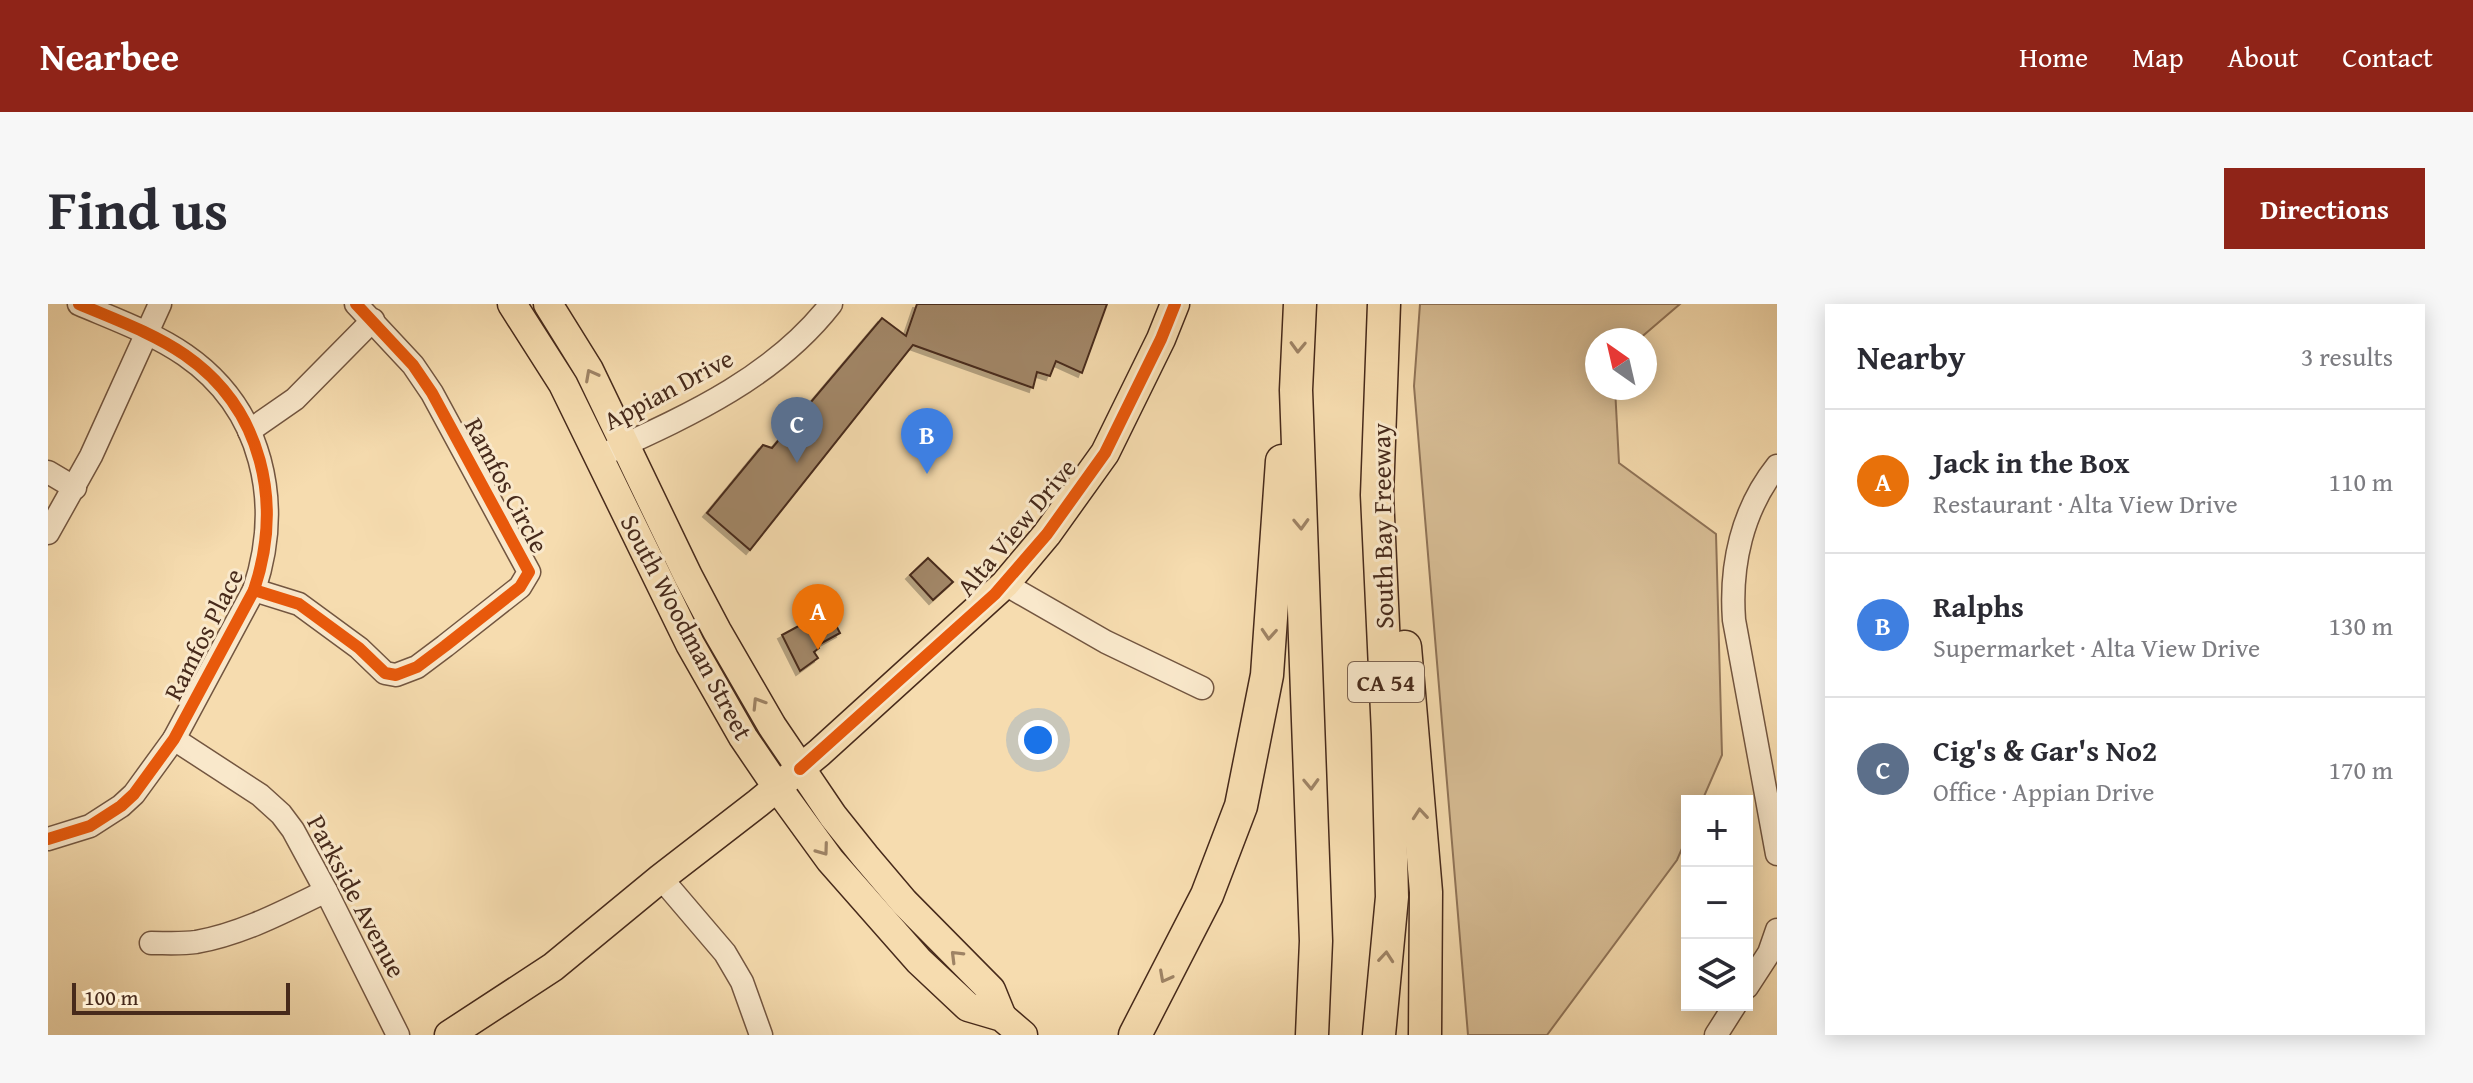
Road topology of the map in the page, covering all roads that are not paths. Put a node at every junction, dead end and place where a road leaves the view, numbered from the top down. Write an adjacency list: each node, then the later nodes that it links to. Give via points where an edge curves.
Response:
1 (79, 304): 11 (street, Ramfos Place)
2 (160, 304): 11 (street)
3 (356, 304): 10 (street, Ramfos Circle)
4 (512, 304): 15 (main road, South Woodman Street, via 563,384)
5 (548, 304): 14 (main road, South Woodman Street, one-way to 5, via 589,370)
6 (831, 304): 14 (street, Appian Drive, via 790,348 750,380)
7 (1175, 304): 20 (main road, Alta View Drive, via 1105,453)
8 (1300, 304): 12 (highway, one-way to 12)
9 (1383, 316): 40 (highway, South Bay Freeway / CA 54, one-way to 9, via 1392,897 1377,495); 41 (highway, one-way to 9, via 1426,892)
10 (373, 320): 13 (street, via 295,399); 21 (street, Ramfos Circle, via 432,393 529,572 520,587 445,646 396,675 385,673 299,604)
11 (147, 334): 13 (street, Ramfos Place, via 201,367); 18 (street)
12 (1296, 390): 38 (highway, one-way to 38, via 1280,468 1267,675 1241,806 1207,895); 39 (highway, one-way to 39, via 1316,941)
13 (249, 431): 21 (street, Ramfos Place, via 262,465 268,516)
14 (625, 445): 15 (street, Appian Drive); 24 (main road, South Woodman Street, one-way to 14, via 717,631)
15 (599, 456): 25 (main road, South Woodman Street, via 690,644)
16 (1777, 466): 27 (street, via 1745,523 1735,561 1733,600)
17 (48, 472): 18 (street)
18 (75, 488): 19 (street)
19 (48, 533)
20 (1005, 584): 22 (street, via 1106,642); 24 (main road, Alta View Drive)
21 (254, 590): 23 (street, Ramfos Place)
22 (1202, 688)
23 (174, 739): 26 (street, Ramfos Place, via 121,806 90,826); 29 (street, Parkside Avenue, via 271,804 293,830)
24 (800, 769): 25 (main road, Alta View Drive); 34 (main road, South Woodman Street, one-way to 24, via 991,990 904,902)
25 (777, 787): 28 (main road, Alta View Drive); 34 (main road, South Woodman Street, one-way to 34, via 830,860 919,961 968,1007)
26 (48, 839)
27 (1777, 854)
28 (661, 878): 36 (main road, Alta View Drive, via 553,967); 37 (street, via 725,953)
29 (326, 891): 31 (street, via 223,935); 35 (street, Parkside Avenue)
30 (1777, 930): 32 (street)
31 (151, 943)
32 (1753, 978)
33 (1731, 1011): 42 (street)
34 (1012, 1026)
35 (398, 1035)
36 (449, 1035)
37 (761, 1035)
38 (1135, 1035)
39 (1312, 1035)
40 (1379, 1035)
41 (1425, 1035)
42 (1716, 1035)

